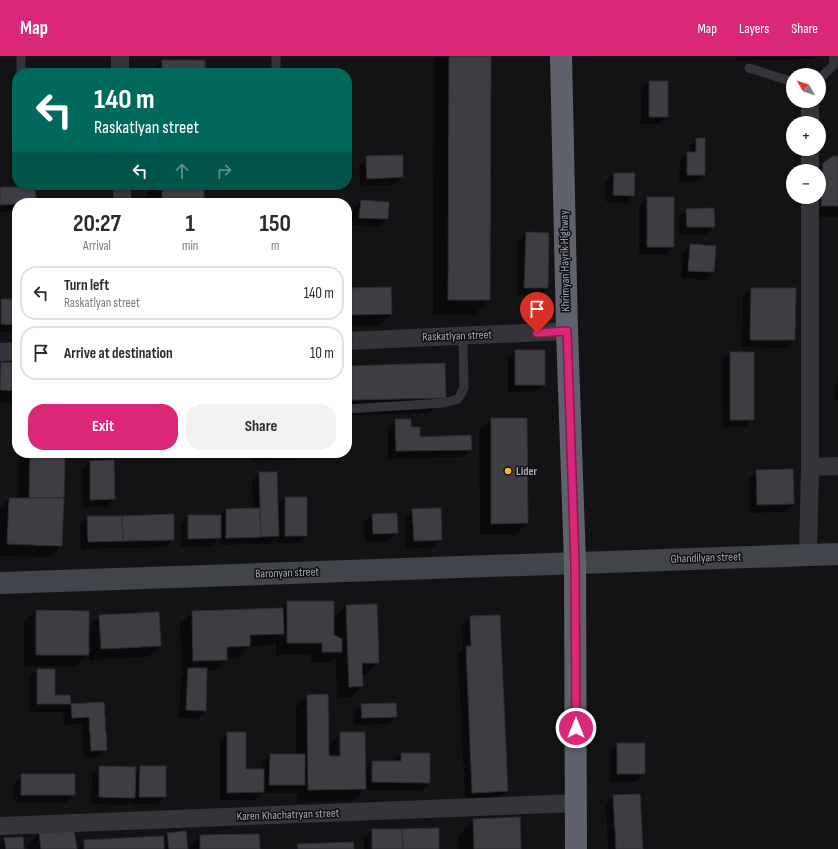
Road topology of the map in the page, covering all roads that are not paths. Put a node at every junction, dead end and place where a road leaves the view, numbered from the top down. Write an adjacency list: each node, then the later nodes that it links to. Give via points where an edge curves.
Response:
1 (21, 56): 6 (lane)
2 (120, 56): 7 (street)
3 (276, 56): 8 (lane)
4 (561, 56): 13 (highway, Khrimyan Hayrik Highway)
5 (834, 56): 10 (lane, via 833,66)
6 (21, 68)
7 (120, 68)
8 (276, 68)
9 (749, 68): 11 (lane)
10 (826, 72)
11 (786, 80)
12 (810, 204): 20 (street)
13 (567, 331): 14 (street, Raskatlyan street); 23 (highway, Khrimyan Hayrik Highway)
14 (463, 336): 15 (street, Raskatlyan street); 18 (lane, via 464,388 458,399 444,403)
15 (352, 341)
16 (12, 351): 17 (street)
17 (0, 352)
18 (352, 409)
19 (838, 466): 20 (street)
20 (810, 467): 22 (street)
21 (838, 554): 22 (main road, Ghandilyan street)
22 (808, 555): 23 (main road, Ghandilyan street)
23 (575, 563): 24 (main road, Baronyan street); 25 (highway, Khrimyan Hayrik Highway)
24 (0, 583)
25 (576, 803): 26 (street, Karen Khachatryan street); 27 (highway, Khrimyan Hayrik Highway)
26 (0, 826)
27 (576, 849)

